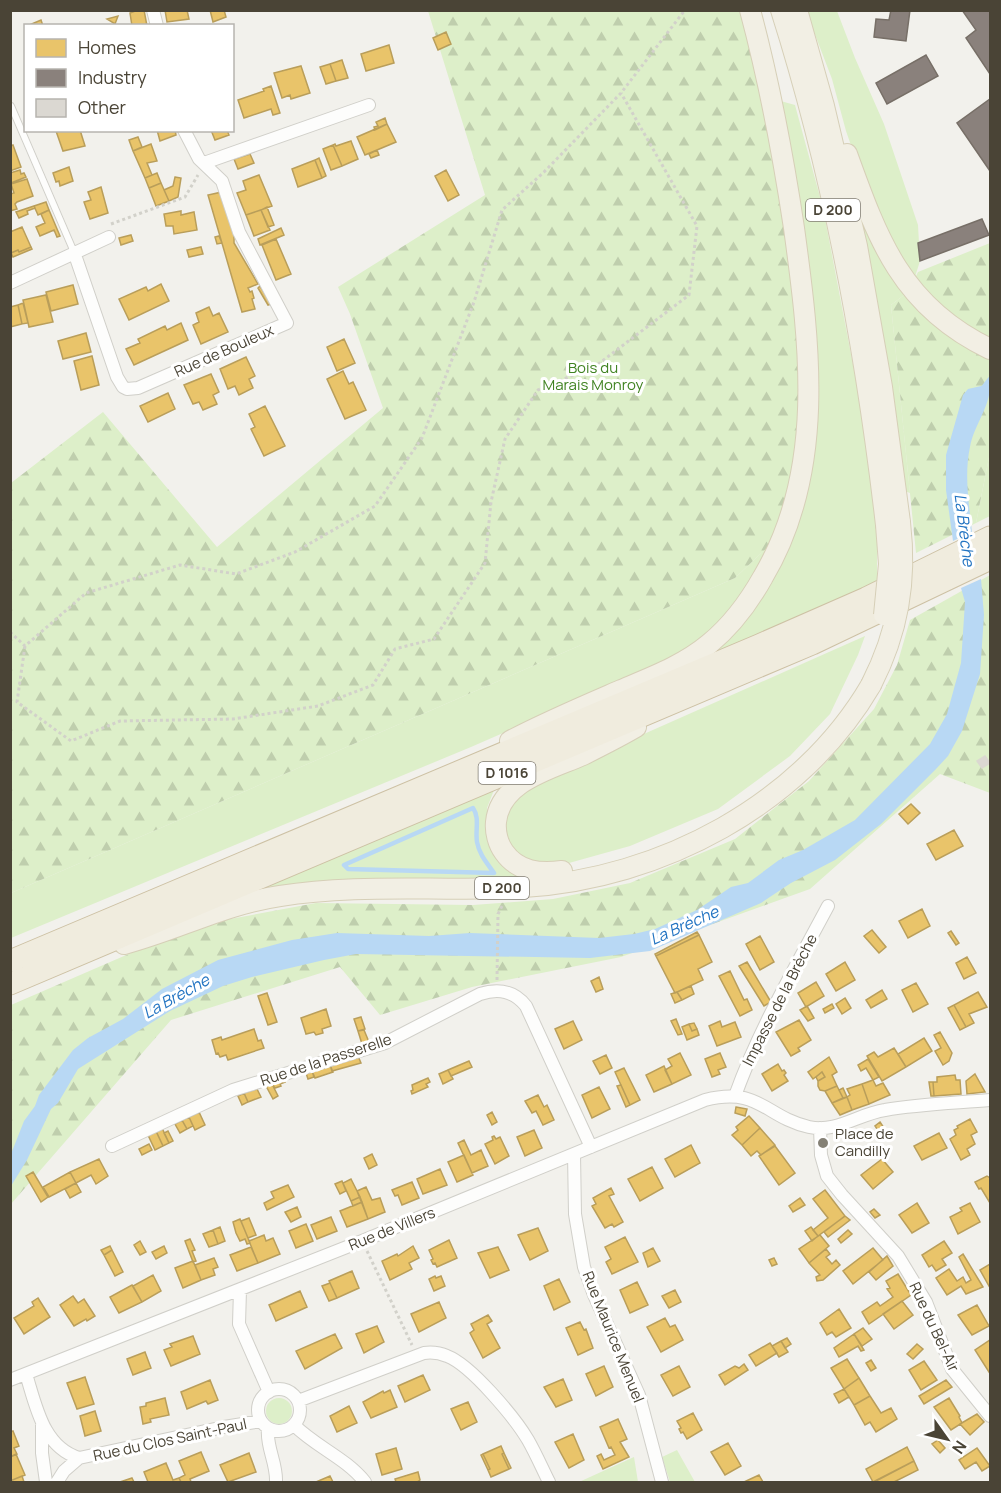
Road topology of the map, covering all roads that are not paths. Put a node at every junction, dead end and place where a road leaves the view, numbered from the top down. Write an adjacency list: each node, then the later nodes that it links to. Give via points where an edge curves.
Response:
1 (750, 10): 18 (main road, D 200, via 787,187 808,351 806,444 784,537 751,597 725,629 699,651 654,676 550,721)
2 (781, 10): 13 (main road, D 200, via 811,116 847,273)
3 (797, 10): 4 (main road, D 200)
4 (814, 70): 12 (main road, D 200, via 872,224 894,267 920,299); 13 (main road, D 200, via 844,189 882,387)
5 (369, 105): 8 (street)
6 (11, 106): 10 (lane)
7 (185, 132): 8 (street, Rue de Bouleux)
8 (204, 163): 10 (street, Rue de Bouleux, via 222,181 239,232 287,323 176,373 127,389 117,377)
9 (109, 237): 10 (street)
10 (74, 252): 11 (street)
11 (10, 283)
12 (986, 347)
13 (893, 524): 16 (main road, D 200, bridge, via 882,625)
14 (989, 545): 15 (highway, D 1016)
15 (939, 574): 17 (highway, D 1016, via 820,640); 18 (highway, D 1016)
16 (865, 682): 17 (main road, D 200, via 790,764 741,802 687,834 614,860 554,872 530,871 506,855 495,825 499,808 512,790 623,735); 22 (main road, D 200, via 852,713 799,772 722,828 651,860 600,876 541,886 372,889 280,896 237,905 138,940)
17 (680, 700): 22 (highway, D 1016)
18 (427, 785): 19 (highway, D 1016)
19 (191, 885): 21 (highway); 23 (highway, D 1016)
20 (828, 906): 25 (street, Impasse de la Brèche, via 762,1030)
21 (10, 950)
22 (72, 957): 24 (highway, D 1016)
23 (10, 961)
24 (10, 984)
25 (735, 1096): 27 (street, Rue de Villers); 29 (street, Rue de Villers, via 705,1100)
26 (990, 1100): 27 (street, via 898,1108)
27 (820, 1128): 36 (street, Rue du Bel-Air, via 824,1170 832,1184 898,1256 926,1302 952,1369)
28 (112, 1146): 29 (street, Rue de la Passerelle, via 214,1097 385,1043 480,994 496,991 516,996 526,1006)
29 (591, 1146): 30 (street, Rue de Villers)
30 (574, 1154): 31 (street, Rue de Villers); 46 (street, Rue Maurice Menuel, via 575,1214 584,1267 639,1395)
31 (240, 1290): 32 (street, Rue de Villers); 34 (street, via 239,1324)
32 (26, 1374): 33 (street, Rue de Villers); 37 (street)
33 (10, 1380)
34 (269, 1392): 35 (street, via 287,1390); 38 (street, via 259,1405)
35 (298, 1401): 39 (street, via 300,1414); 45 (street, via 414,1356 440,1353 469,1371 515,1420)
36 (990, 1416)
37 (42, 1424): 40 (street, via 63,1452); 41 (street)
38 (265, 1425): 39 (street, via 282,1431); 40 (street, Rue du Clos Saint-Paul, via 224,1427); 43 (street, Rue du Clos Saint-Paul)
39 (294, 1425): 44 (street)
40 (79, 1458): 42 (street)
41 (46, 1482)
42 (57, 1482)
43 (276, 1482)
44 (365, 1482)
45 (549, 1482)
46 (662, 1482)

